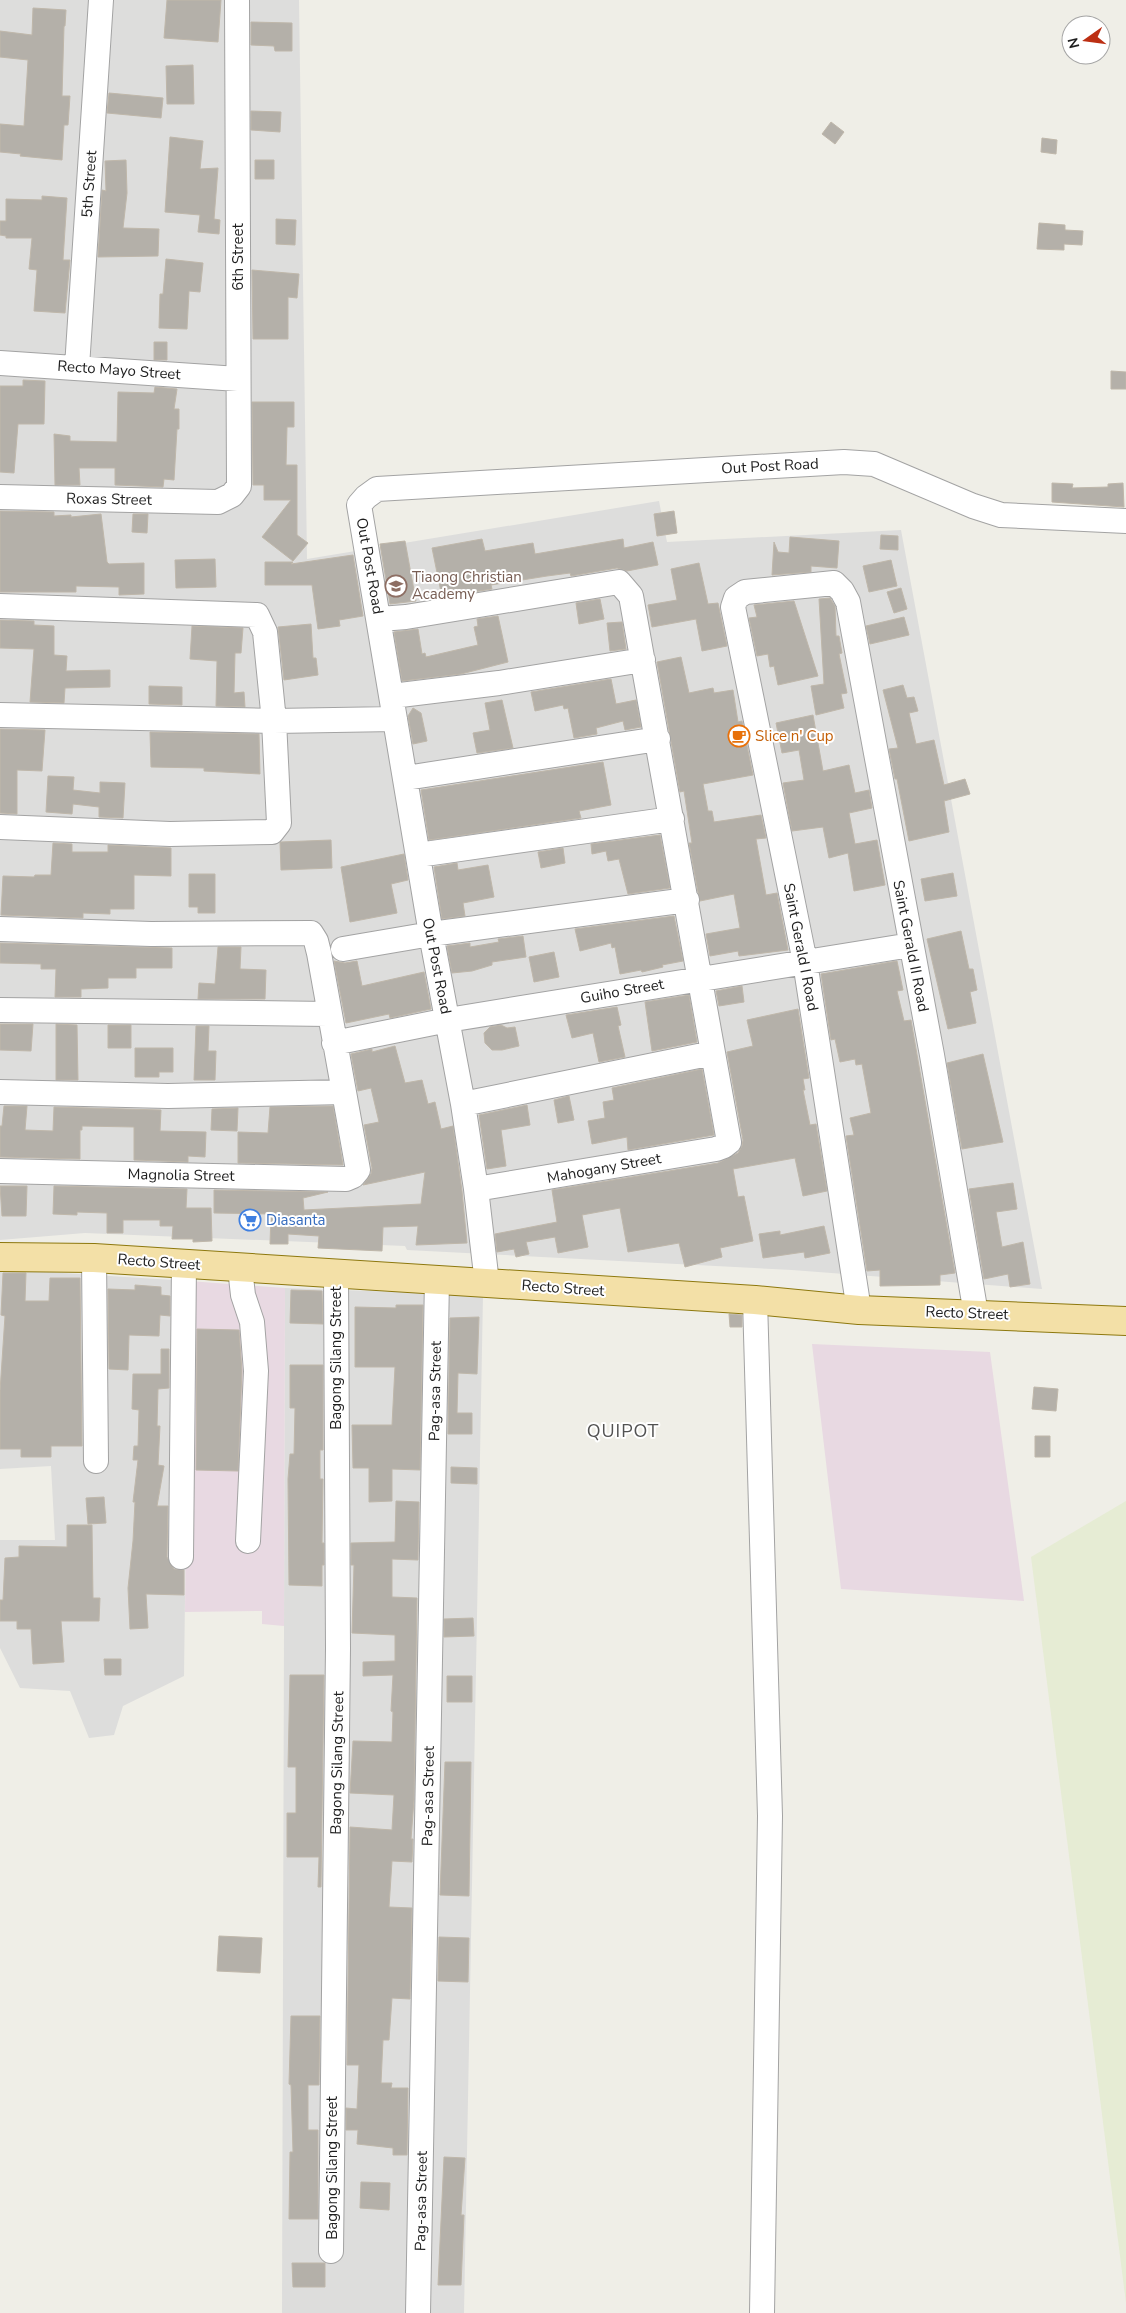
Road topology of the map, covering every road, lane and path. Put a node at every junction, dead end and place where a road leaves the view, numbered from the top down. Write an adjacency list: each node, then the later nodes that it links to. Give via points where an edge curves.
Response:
1 (101, 0): 4 (street, 5th Street)
2 (237, 0): 5 (street, 6th Street)
3 (0, 362): 4 (street, Recto Mayo Street)
4 (77, 367): 5 (street, Recto Mayo Street)
5 (238, 379): 7 (street, 6th Street, via 240,486 232,495)
6 (0, 496): 7 (street, Roxas Street)
7 (218, 502)
8 (1126, 520): 11 (street, Out Post Road, via 1001,515 874,464 844,462 377,489 359,506)
9 (834, 583): 25 (street, Saint Gerald II Road, via 848,602); 27 (street, Saint Gerald I Road, via 745,592 736,598 733,608)
10 (0, 606): 16 (street, via 257,615 265,632)
11 (380, 619): 12 (street, via 619,582 632,596); 13 (street, Out Post Road)
12 (643, 660): 13 (street); 17 (street)
13 (392, 696): 15 (street, Out Post Road)
14 (0, 715): 16 (street)
15 (395, 719): 16 (street); 18 (street, Out Post Road)
16 (274, 721): 20 (street, via 279,823 272,832 170,834)
17 (658, 739): 18 (street); 19 (street)
18 (406, 778): 21 (street, Out Post Road)
19 (672, 820): 21 (street); 22 (street)
20 (0, 827)
21 (418, 855): 24 (street, Out Post Road)
22 (687, 900): 24 (street); 28 (street)
23 (0, 929): 30 (street, via 151,934 311,933 318,946)
24 (431, 934): 26 (street); 31 (street, Out Post Road)
25 (911, 945): 27 (street, Guiho Street); 48 (street, Saint Gerald II Road)
26 (343, 949)
27 (805, 962): 28 (street, Guiho Street); 47 (street, Saint Gerald I Road)
28 (699, 978): 31 (street, Guiho Street); 33 (street)
29 (0, 1010): 30 (street)
30 (328, 1014): 32 (street)
31 (448, 1020): 32 (street, Guiho Street); 36 (street, Out Post Road)
32 (334, 1043): 35 (street)
33 (713, 1053): 36 (street); 38 (street, Mahogany Street, via 729,1142 724,1146)
34 (0, 1092): 35 (street, via 168,1096)
35 (344, 1092): 37 (street, Magnolia Street, via 358,1170 346,1179)
36 (463, 1104): 38 (street, Out Post Road)
37 (0, 1171)
38 (476, 1189): 45 (street, Out Post Road)
39 (0, 1257): 40 (main road, Recto Street)
40 (94, 1258): 41 (main road, Recto Street); 50 (street)
41 (184, 1264): 42 (main road, Recto Street); 52 (street)
42 (240, 1268): 43 (main road, Recto Street); 51 (street, via 243,1295 252,1322 256,1371)
43 (336, 1274): 44 (main road, Recto Street); 53 (street, Bagong Silang Street, via 338,1648)
44 (437, 1279): 45 (main road, Recto Street); 54 (street, Pag-asa Street)
45 (487, 1283): 46 (main road, Recto Street)
46 (754, 1300): 47 (main road, Recto Street); 55 (street, via 770,1816)
47 (859, 1310): 48 (main road, Recto Street)
48 (976, 1314): 49 (main road, Recto Street)
49 (1126, 1321)
50 (96, 1461)
51 (248, 1541)
52 (181, 1557)
53 (331, 2251)
54 (418, 2313)
55 (762, 2313)

